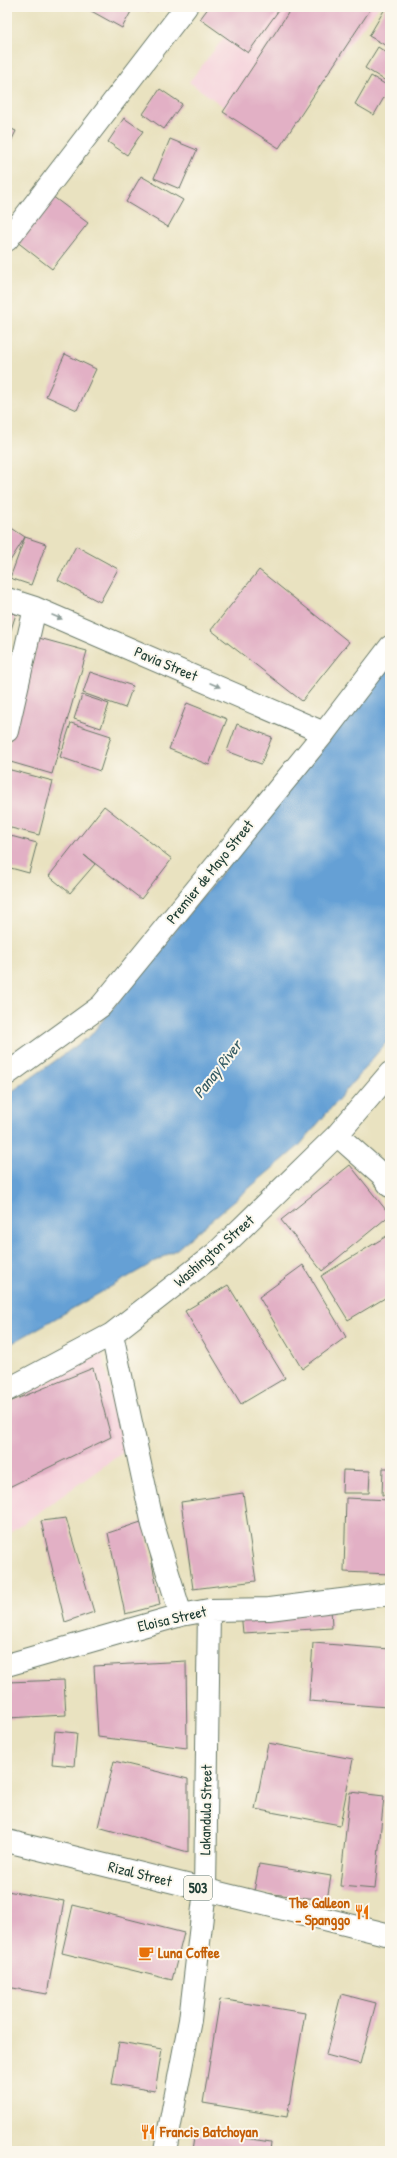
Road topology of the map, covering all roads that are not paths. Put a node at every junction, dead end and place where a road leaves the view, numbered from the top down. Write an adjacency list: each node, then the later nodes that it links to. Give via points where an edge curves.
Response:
1 (186, 7): 2 (street)
2 (7, 240)
3 (7, 599): 4 (street, Pavia Street)
4 (35, 608): 6 (street); 7 (street, Pavia Street, one-way to 7)
5 (390, 647): 7 (street, Premier de Mayo Street)
6 (7, 731)
7 (324, 733): 9 (street, Premier de Mayo Street, via 101,1006)
8 (390, 1073): 10 (street, Washington Street)
9 (7, 1074)
10 (337, 1135): 11 (street, via 381,1174); 12 (street, Washington Street, via 216,1253)
11 (390, 1186)
12 (112, 1334): 13 (street, Washington Street); 16 (street, via 153,1525)
13 (7, 1390)
14 (390, 1594): 15 (street, Eloisa Street, via 269,1609)
15 (209, 1610): 16 (street, Eloisa Street); 19 (street, Lakandula Street)
16 (181, 1615): 17 (street, Eloisa Street)
17 (7, 1665)
18 (7, 1841): 19 (street, Rizal Street / 503)
19 (205, 1890): 20 (street, Rizal Street / 503); 21 (street, Lakandula Street, via 190,2020)
20 (390, 1933)
21 (165, 2151)

